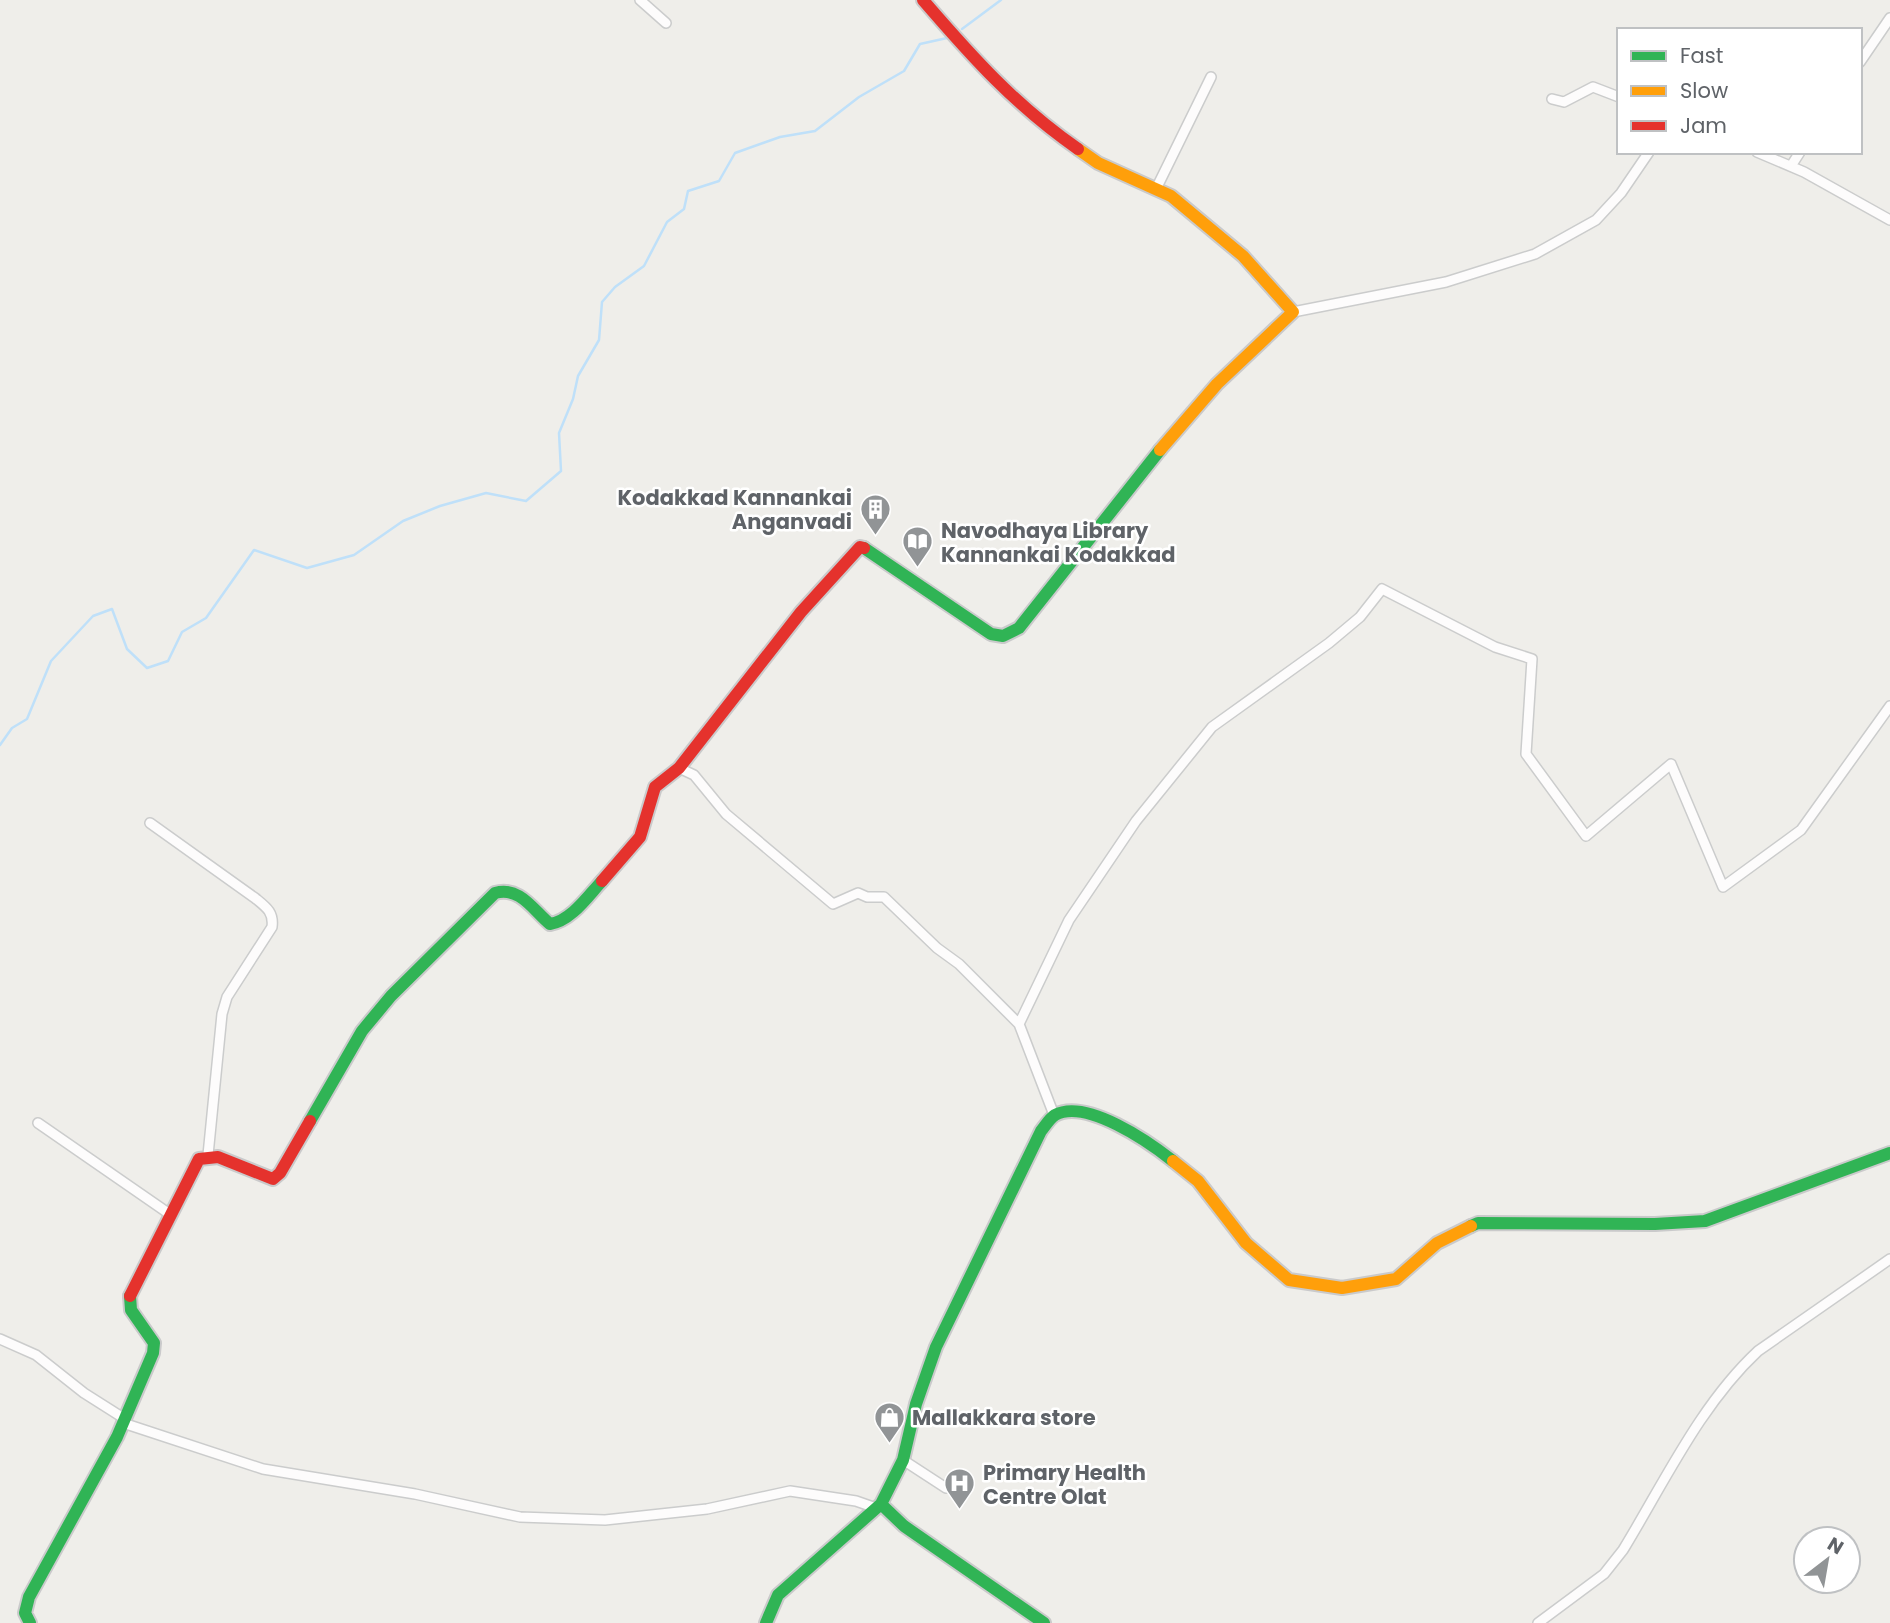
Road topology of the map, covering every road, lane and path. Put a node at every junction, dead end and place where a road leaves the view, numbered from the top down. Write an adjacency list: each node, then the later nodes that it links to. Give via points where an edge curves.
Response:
1 (640, 0): 4 (street)
2 (923, 0): 13 (street, via 980,66 1034,118 1098,163)
3 (1890, 18): 5 (street)
4 (666, 23)
5 (1862, 59)
6 (1211, 77): 13 (street)
7 (1617, 96): 8 (street, via 1593,87 1571,100)
8 (1552, 99)
9 (1648, 154): 15 (street, via 1596,220 1535,254 1446,282)
10 (1762, 154): 12 (street)
11 (1799, 154): 12 (street)
12 (1791, 166): 14 (street)
13 (1157, 187): 15 (street, via 1243,256)
14 (1890, 220)
15 (1293, 312): 17 (street, via 1254,343 1204,395 1019,628 1003,636 991,634 871,550 860,547 801,612)
16 (1890, 706): 19 (street, via 1801,831 1723,887 1671,764 1586,836 1527,754 1532,659 1495,647 1382,589 1360,617 1329,643 1212,727 1136,821 1069,920)
17 (679, 768): 19 (street, via 694,775 726,814 833,904 858,893 884,897); 23 (street, via 655,788 640,837 565,918 550,924 520,894 495,893 391,996 347,1054 273,1179)
18 (150, 823): 23 (street, via 255,898 274,918 227,997 222,1014)
19 (1019, 1024): 20 (street)
20 (1054, 1115): 22 (street, via 1066,1112 1106,1118 1150,1143 1198,1181 1246,1243 1289,1280 1342,1289 1396,1279 1437,1243 1478,1223 1705,1221); 28 (street, via 1041,1131 936,1347)
21 (38, 1123): 24 (street)
22 (1890, 1153)
23 (208, 1155): 24 (street, via 199,1159)
24 (171, 1215): 27 (street, via 128,1299 154,1348)
25 (1890, 1259): 34 (street, via 1739,1369 1719,1393 1623,1550 1604,1574)
26 (0, 1339): 27 (street, via 36,1355)
27 (124, 1421): 30 (street, via 263,1469 520,1517 616,1519 708,1509 790,1491); 31 (street, via 29,1597 25,1613)
28 (903, 1460): 29 (street); 30 (street)
29 (946, 1488)
30 (878, 1506): 32 (street, via 778,1595); 33 (street)
31 (30, 1623)
32 (766, 1623)
33 (1044, 1623)
34 (1538, 1623)

